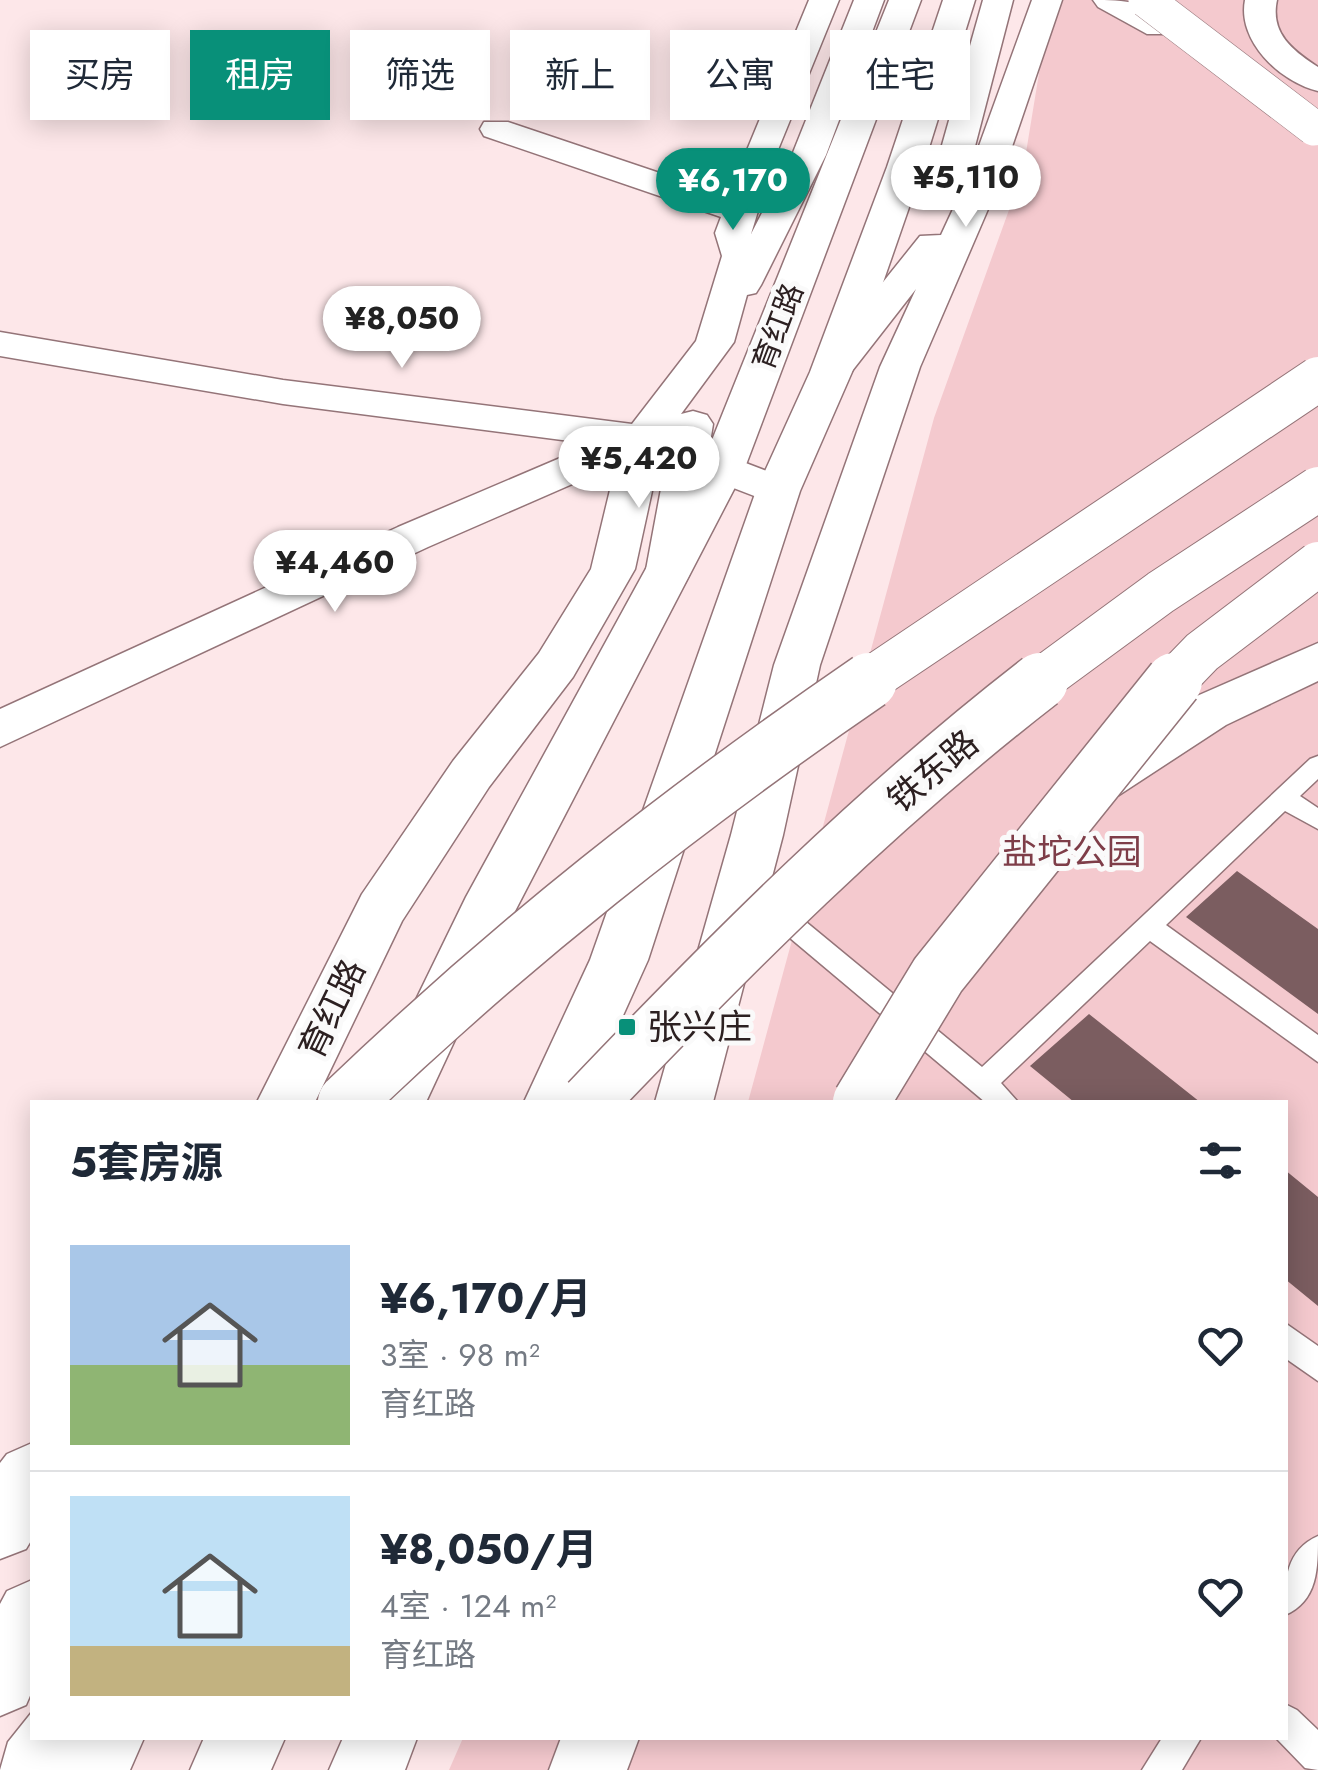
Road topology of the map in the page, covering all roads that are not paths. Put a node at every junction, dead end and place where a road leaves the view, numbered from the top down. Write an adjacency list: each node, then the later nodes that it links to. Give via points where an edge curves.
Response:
1 (824, 0): 15 (street, 育红路)
2 (869, 0): 13 (street, 育红路)
3 (905, 0): 13 (highway)
4 (959, 0): 14 (highway)
5 (998, 0): 14 (street, 育红路)
6 (1047, 0): 14 (street, 育红路)
7 (1109, 0): 9 (highway)
8 (1261, 0): 10 (highway, via 1266,37)
9 (1159, 16): 12 (highway, bridge); 12 (highway)
10 (1318, 81)
11 (496, 129): 15 (street)
12 (1312, 134)
13 (826, 158): 17 (street, 育红路); 23 (highway, 育红路)
14 (946, 175): 16 (street, 育红路); 16 (street, 育红路); 19 (street, 育红路); 20 (highway, 育红路)
15 (740, 212): 17 (street, 育红路, via 733,234 740,256)
16 (922, 258): 19 (street, 育红路); 20 (street, 育红路)
17 (715, 342): 22 (street, 育红路); 23 (street, 育红路)
18 (0, 344): 22 (street, via 283,392)
19 (900, 367): 34 (street, 育红路, via 796,666)
20 (831, 372): 25 (highway, 育红路)
21 (1318, 379): 39 (highway, bridge, via 734,773 501,960)
22 (643, 438): 23 (street); 27 (street, 育红路); 29 (street)
23 (703, 464): 25 (street); 27 (street, 育红路); 40 (highway, 育红路, via 666,575 486,912)
24 (1318, 489): 42 (highway, 铁东路, bridge, via 1105,631 912,784 707,978)
25 (778, 490): 41 (highway, 育红路, via 619,960)
26 (1318, 564): 32 (highway, bridge, via 1202,652)
27 (613, 570): 38 (street, 育红路, via 556,665 471,774 381,909)
28 (1318, 660): 32 (highway, bridge, via 1208,712)
29 (0, 729)
30 (1318, 765): 31 (lane)
31 (1284, 798): 33 (lane); 35 (lane)
32 (1067, 808): 44 (highway, bridge, via 938,975)
33 (1318, 820)
34 (744, 885): 37 (lane); 43 (street, 育红路)
35 (1149, 926): 36 (lane); 37 (lane)
36 (1318, 1050)
37 (982, 1084): 45 (lane)
38 (287, 1100)
39 (348, 1100)
40 (397, 1100)
41 (555, 1100)
42 (591, 1100)
43 (685, 1100)
44 (862, 1100)
45 (1002, 1100)
46 (1288, 1341): 47 (lane)
47 (1318, 1366)
48 (30, 1482): 49 (highway)
49 (0, 1523)
50 (1318, 1553): 51 (lane)
51 (1288, 1594)
52 (30, 1620): 53 (street)
53 (0, 1679)
54 (1288, 1725): 61 (lane)
55 (59, 1740): 62 (highway)
56 (104, 1740): 63 (highway)
57 (245, 1740): 64 (highway)
58 (379, 1740): 65 (street)
59 (599, 1740): 66 (highway)
60 (1182, 1740): 67 (lane)
61 (1318, 1754)
62 (36, 1770)
63 (90, 1770)
64 (229, 1770)
65 (367, 1770)
66 (588, 1770)
67 (1160, 1770)

